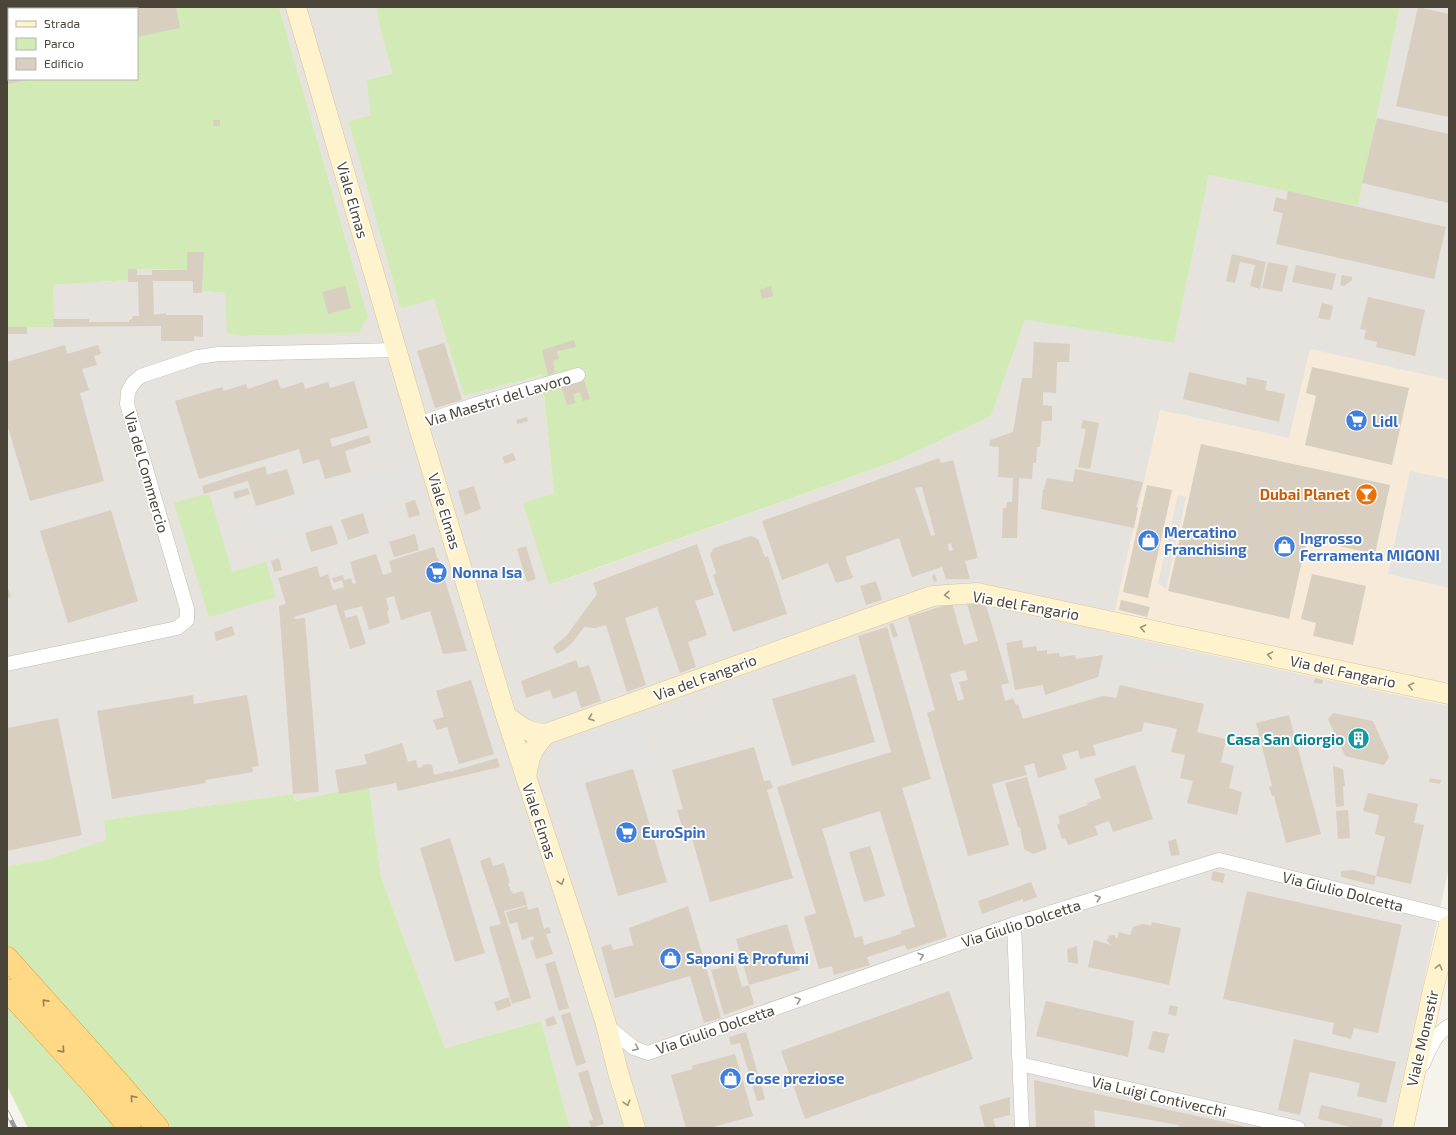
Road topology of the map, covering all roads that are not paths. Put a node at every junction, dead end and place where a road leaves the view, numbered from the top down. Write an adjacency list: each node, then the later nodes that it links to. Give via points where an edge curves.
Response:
1 (296, 7): 2 (main road, Viale Elmas)
2 (398, 350): 4 (main road, Viale Elmas); 5 (street, Via del Commercio, via 218,354 198,357 141,376 128,392 127,404 187,609 186,620 177,628)
3 (578, 375): 4 (street, Via Maestri del Lavoro)
4 (418, 424): 7 (main road, Viale Elmas)
5 (7, 664)
6 (1449, 694): 8 (main road, Via del Fangario, one-way to 8, via 977,593 932,596)
7 (506, 716): 8 (main road, via 533,733); 9 (main road, Viale Elmas)
8 (546, 734): 9 (main road, via 535,746)
9 (526, 779): 15 (main road, Viale Elmas, one-way to 15)
10 (1449, 920): 11 (street, Via Giulio Dolcetta, one-way to 10, via 1219,860 1442,915)
11 (1014, 924): 15 (street, Via Giulio Dolcetta, one-way to 11, via 634,1048 648,1053); 17 (street)
12 (1449, 925): 18 (main road, Viale Monastir, one-way to 12)
13 (7, 958): 20 (highway, one-way to 13)
14 (7, 990): 19 (highway, one-way to 19)
15 (606, 1024): 21 (main road, Viale Elmas, one-way to 21)
16 (1449, 1026): 18 (street, via 1432,1045)
17 (1020, 1064): 22 (street); 23 (street, Via Luigi Contivecchi)
18 (1410, 1095): 24 (main road, Viale Monastir)
19 (130, 1128)
20 (158, 1128)
21 (634, 1128)
22 (1022, 1128)
23 (1298, 1128)
24 (1402, 1128)

